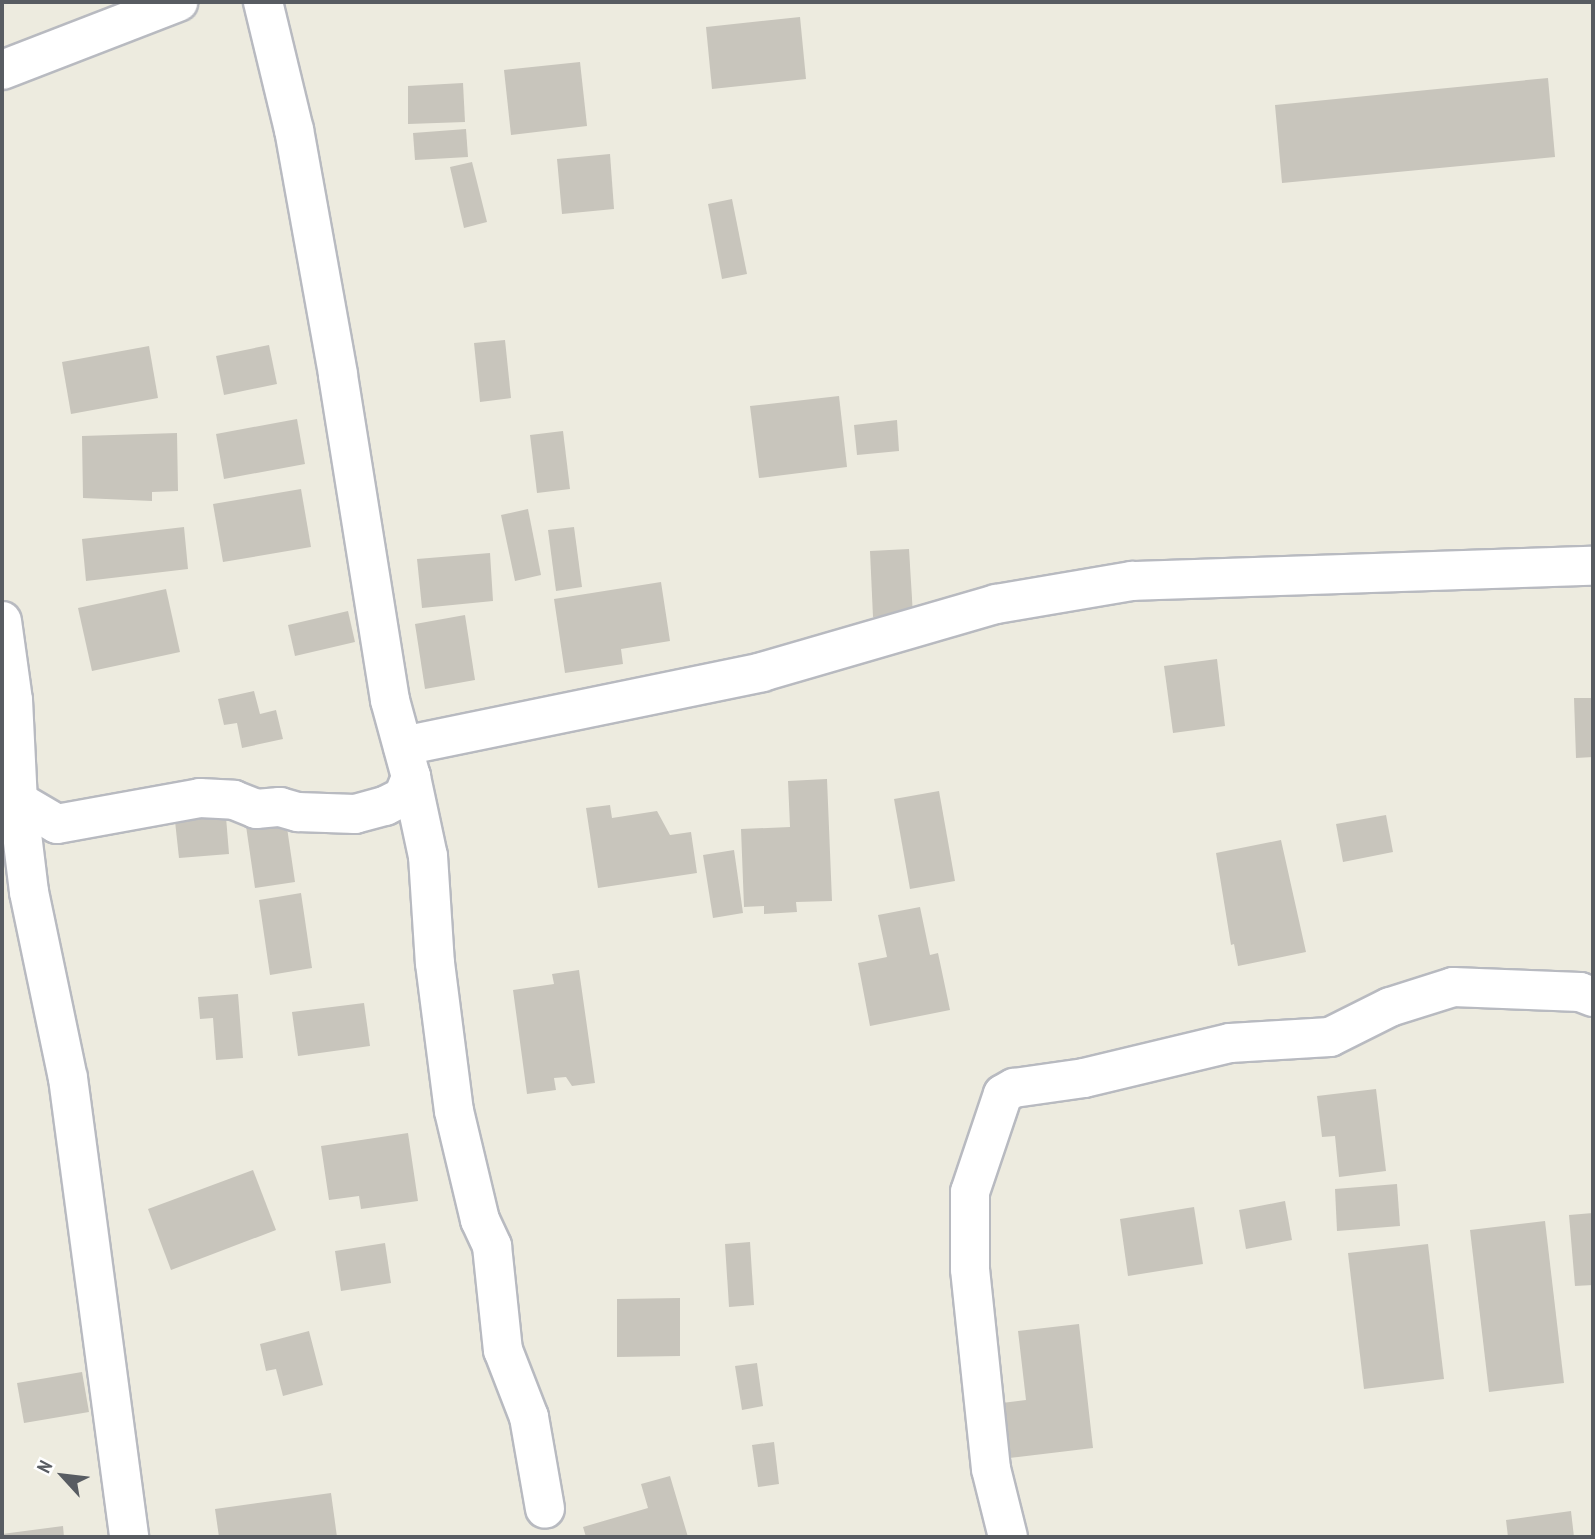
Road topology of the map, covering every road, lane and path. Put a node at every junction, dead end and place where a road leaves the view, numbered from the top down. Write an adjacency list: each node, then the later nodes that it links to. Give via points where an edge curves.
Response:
1 (178, 2): 3 (street)
2 (263, 2): 6 (street, via 294,130 390,700)
3 (2, 70)
4 (1593, 566): 6 (street, via 1132,581 996,604 762,672)
5 (2, 621): 7 (street, via 13,701)
6 (407, 761): 7 (street, via 403,797 355,814 256,809 234,800 200,798 57,824); 9 (street, via 428,856 435,963 454,1111 480,1220 492,1245 503,1350 529,1417)
7 (18, 801): 10 (street, via 29,892 68,1078)
8 (1593, 997): 11 (street, via 1580,992 1453,987 1390,1007 1330,1037 1230,1043 1003,1094 970,1192 970,1269 991,1469)
9 (545, 1509)
10 (129, 1537)
11 (1008, 1537)

